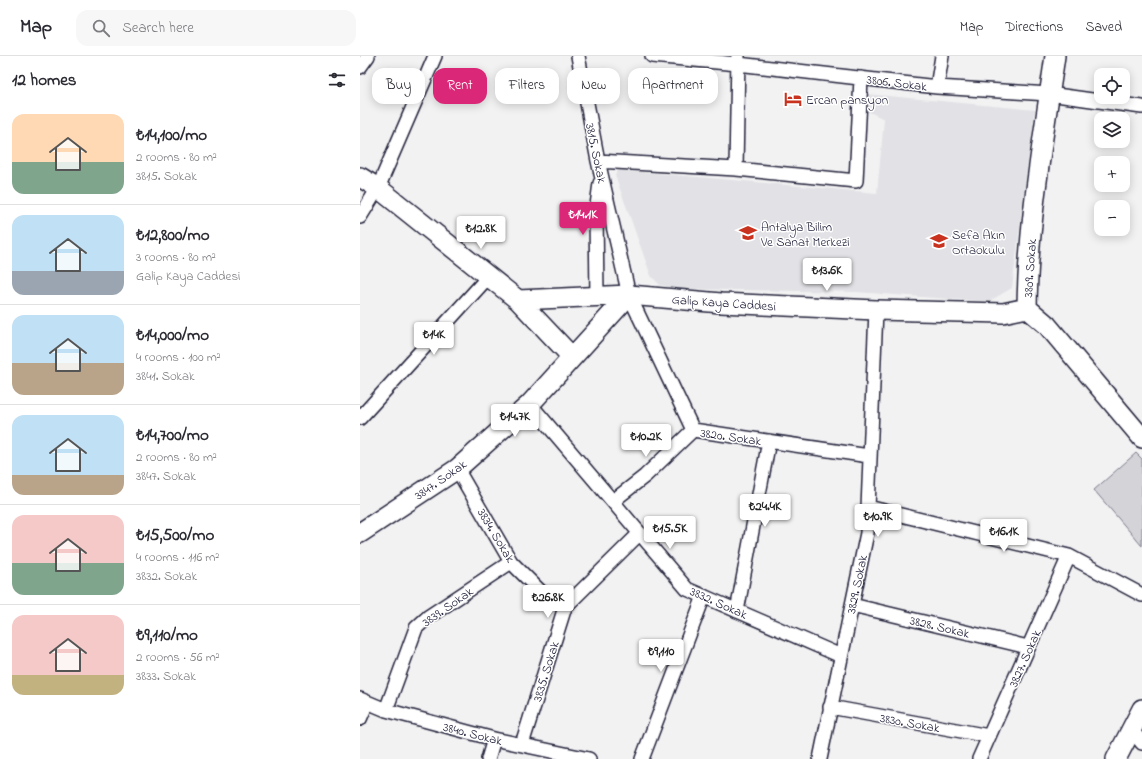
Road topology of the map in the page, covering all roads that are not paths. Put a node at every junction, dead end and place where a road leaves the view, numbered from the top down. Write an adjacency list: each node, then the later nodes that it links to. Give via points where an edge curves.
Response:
1 (368, 56): 8 (street)
2 (436, 56): 17 (street)
3 (578, 56): 13 (street, 3815. Sokak)
4 (652, 56): 7 (street, 3806. Sokak)
5 (942, 56): 10 (street)
6 (1055, 56): 11 (street, 3809. Sokak)
7 (738, 60): 9 (street, 3806. Sokak); 14 (street)
8 (360, 67)
9 (861, 78): 10 (street, 3806. Sokak); 14 (street, via 856,181)
10 (937, 87): 11 (street, 3806. Sokak)
11 (1049, 94): 12 (street, 3806. Sokak); 23 (street, 3809. Sokak, via 1030,240)
12 (1142, 107)
13 (598, 161): 14 (street); 16 (street, 3815. Sokak)
14 (736, 169)
15 (360, 177): 17 (street)
16 (601, 177): 20 (street, 3815. Sokak); 21 (street, via 596,213)
17 (378, 188): 18 (street); 19 (street)
18 (360, 217)
19 (489, 276): 22 (street); 27 (street)
20 (630, 295): 21 (street, Galip Kaya Caddesi); 24 (street, Galip Kaya Caddesi, via 721,303); 25 (street, 3847. Sokak); 28 (street, 3820. Sokak)
21 (597, 297): 22 (street, Galip Kaya Caddesi)
22 (518, 300): 25 (street)
23 (1027, 308): 24 (street, Galip Kaya Caddesi, via 1003,313); 29 (street, 3809. Sokak, via 1047,325)
24 (876, 310): 31 (street, 3829. Sokak)
25 (572, 357): 26 (street, 3847. Sokak)
26 (530, 404): 32 (street, 3847. Sokak); 33 (street, 3832. Sokak)
27 (360, 418)
28 (693, 430): 30 (street, 3820. Sokak); 33 (street, via 645,476)
29 (1142, 438)
30 (769, 441): 31 (street, 3820. Sokak); 43 (street)
31 (869, 456): 34 (street, 3829. Sokak)
32 (457, 469): 35 (street, 3847. Sokak); 38 (street, 3834. Sokak)
33 (613, 501): 36 (street, 3832. Sokak)
34 (868, 507): 37 (street); 41 (street, 3829. Sokak, via 867,533)
35 (360, 533)
36 (640, 533): 40 (street, 3832. Sokak, via 687,589); 42 (street, 3835. Sokak)
37 (1069, 556): 39 (street); 44 (street, 3827. Sokak)
38 (511, 562): 42 (street, 3834. Sokak, via 544,594); 49 (street, 3839. Sokak, via 428,617 416,628)
39 (1142, 595)
40 (704, 596): 43 (street, 3832. Sokak); 57 (street)
41 (852, 605): 44 (street, 3828. Sokak); 45 (street, 3829. Sokak)
42 (565, 607): 54 (street, 3835. Sokak)
43 (737, 611): 45 (street, 3832. Sokak)
44 (1028, 647): 51 (street, 3827. Sokak)
45 (841, 656): 47 (street, 3829. Sokak)
46 (364, 701): 49 (street, 3840. Sokak); 50 (street)
47 (830, 707): 51 (street, 3830. Sokak); 58 (street, 3829. Sokak)
48 (1142, 709): 52 (street)
49 (386, 710): 53 (street, 3840. Sokak)
50 (360, 719)
51 (989, 736): 59 (street, 3827. Sokak)
52 (1137, 736): 60 (street)
53 (494, 739): 54 (street, 3840. Sokak); 55 (street)
54 (522, 744): 56 (street, 3840. Sokak)
55 (488, 759)
56 (588, 759)
57 (642, 759)
58 (820, 759)
59 (979, 759)
60 (1116, 759)

